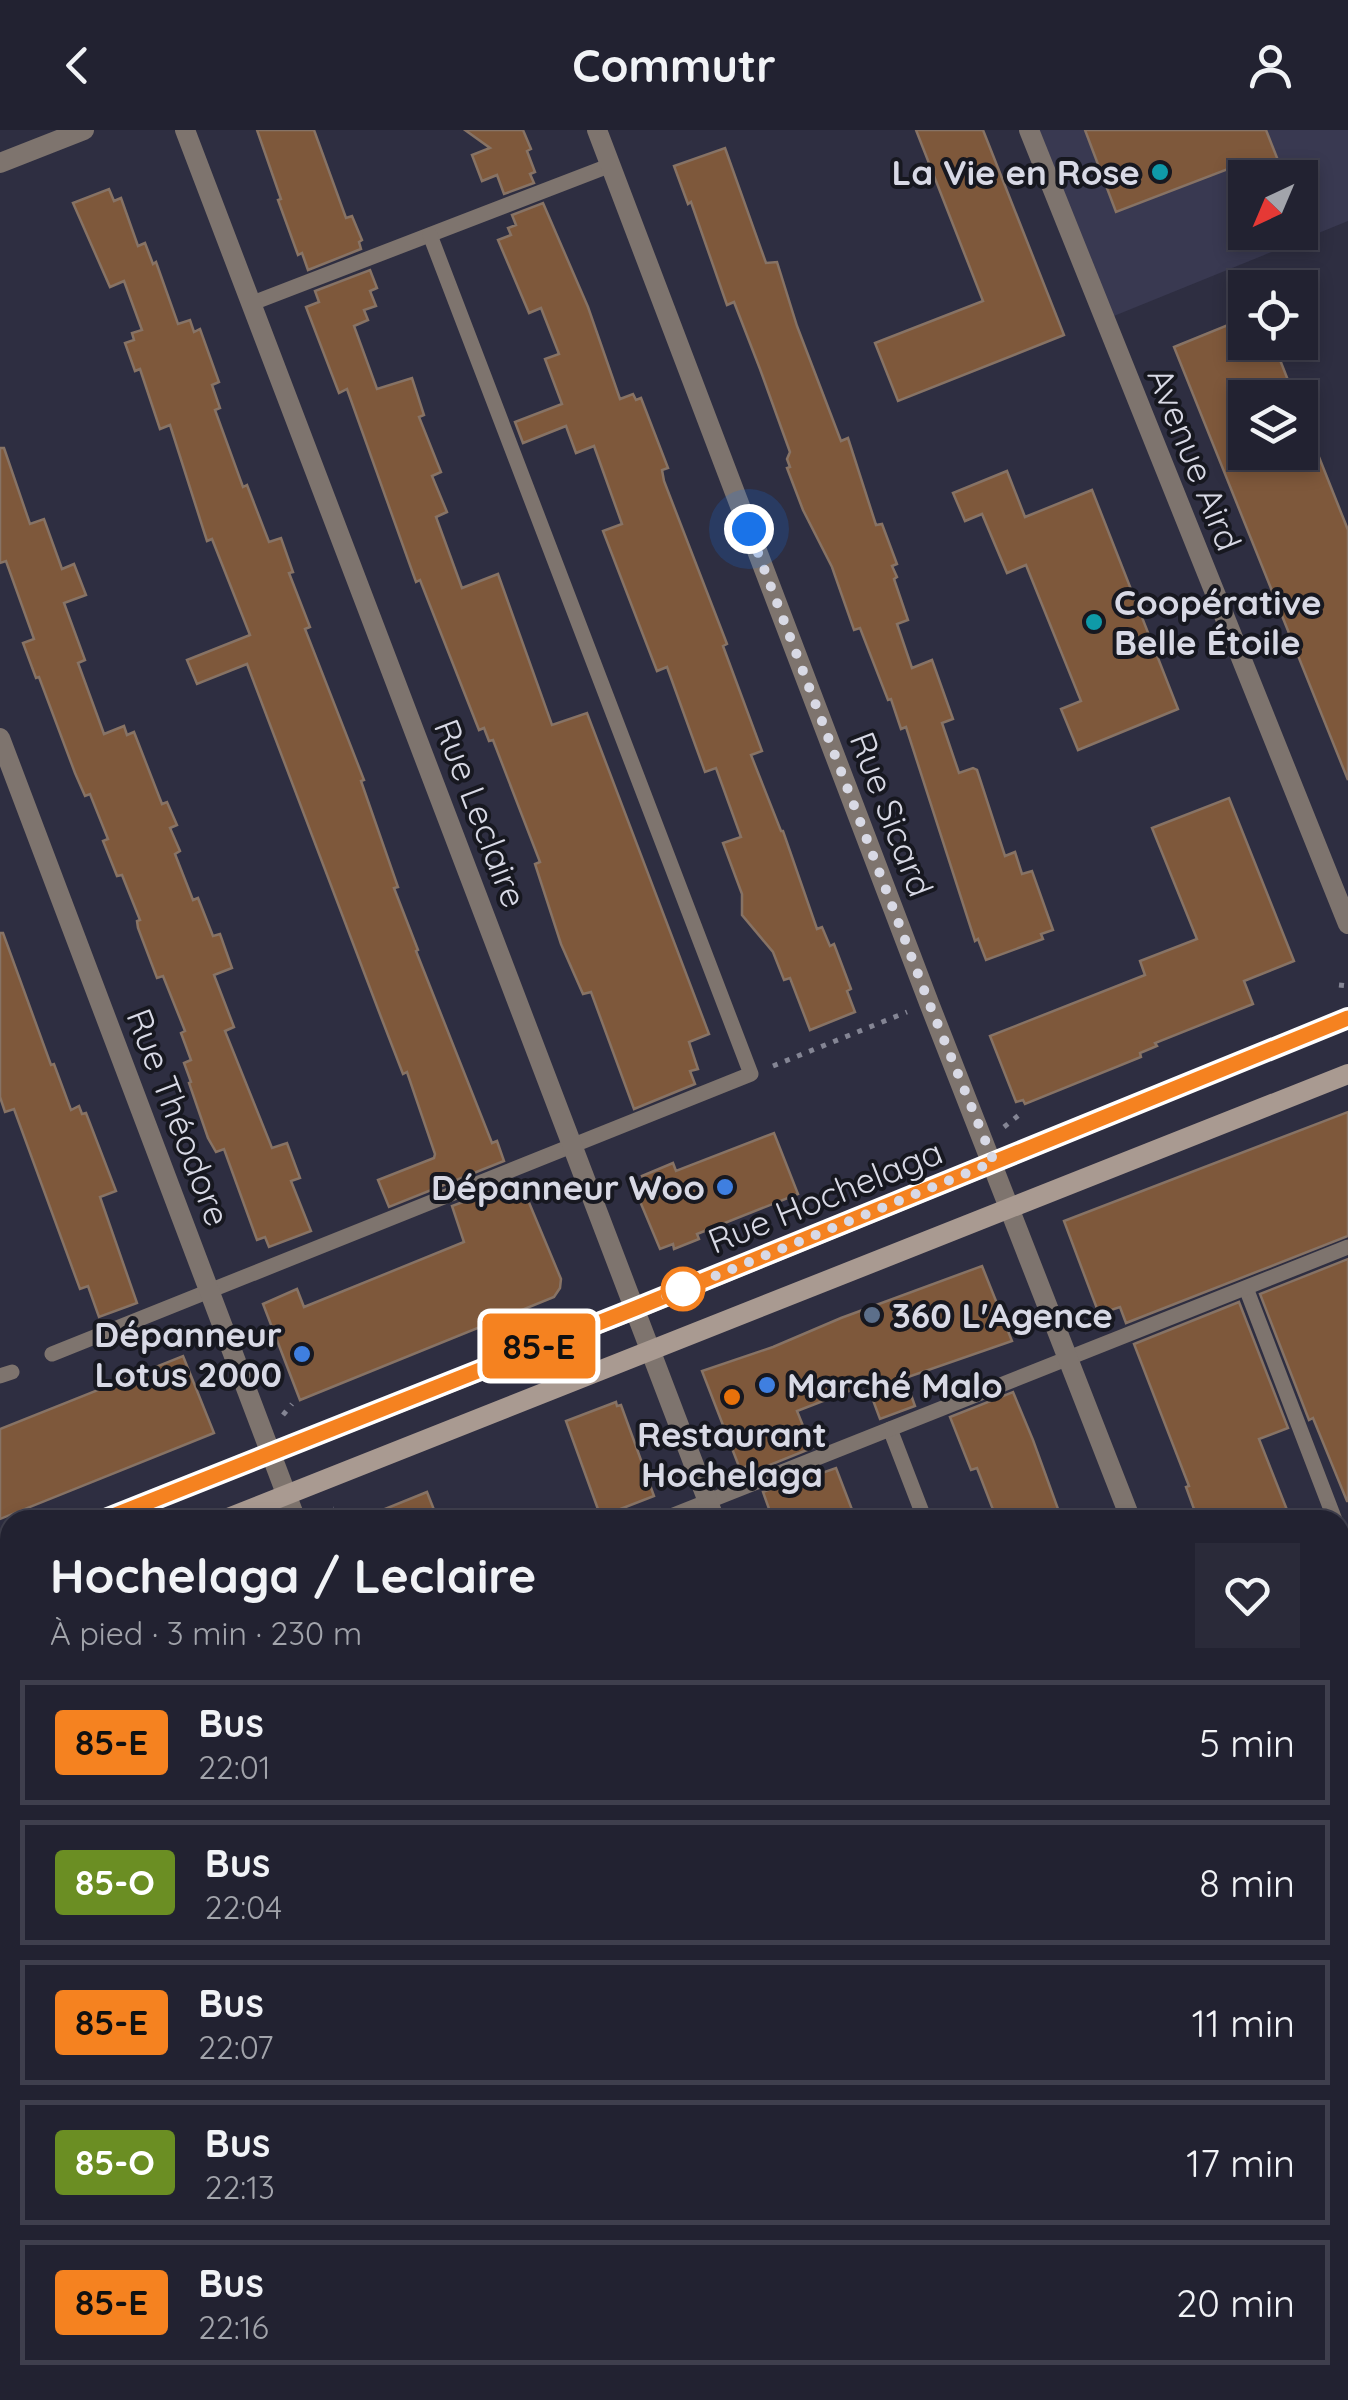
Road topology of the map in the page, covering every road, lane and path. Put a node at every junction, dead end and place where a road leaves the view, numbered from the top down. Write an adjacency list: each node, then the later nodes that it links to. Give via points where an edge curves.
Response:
1 (84, 130): 5 (street)
2 (186, 130): 9 (street, Rue Leclaire)
3 (598, 130): 7 (street, Rue Sicard)
4 (1029, 130): 11 (street, Avenue Aird)
5 (42, 138): 6 (street)
6 (0, 163)
7 (611, 165): 8 (lane); 14 (street, Rue Sicard)
8 (430, 235): 9 (lane); 16 (lane)
9 (250, 304): 20 (street, Rue Leclaire)
10 (0, 738): 25 (street, Rue Théodore)
11 (1348, 924)
12 (1339, 985): 13 (path)
13 (1348, 986)
14 (929, 1003): 16 (path); 21 (street, Rue Sicard)
15 (1348, 1018): 21 (main road, Rue Hochelaga)
16 (752, 1074): 20 (lane)
17 (1348, 1074): 22 (main road)
18 (1019, 1115): 19 (path)
19 (1004, 1128)
20 (574, 1146): 25 (lane); 26 (street, Rue Leclaire)
21 (994, 1162): 22 (street, Rue Sicard); 26 (main road, Rue Hochelaga)
22 (1012, 1209): 27 (main road); 29 (street, Rue Sicard)
23 (1348, 1248): 24 (lane)
24 (1246, 1288): 29 (lane); 43 (lane)
25 (210, 1292): 28 (lane); 33 (street, Rue Théodore)
26 (636, 1308): 27 (street, Rue Leclaire); 33 (main road, Rue Hochelaga)
27 (651, 1350): 34 (main road); 40 (street, Rue Leclaire)
28 (52, 1354)
29 (1069, 1359): 32 (lane); 42 (street, Rue Sicard)
30 (292, 1404): 31 (path)
31 (282, 1415)
32 (890, 1429): 40 (lane); 41 (lane)
33 (270, 1454): 34 (street, Rue Théodore); 36 (main road, Rue Hochelaga)
34 (286, 1494): 37 (main road); 38 (street, Rue Théodore)
35 (334, 1509): 39 (path)
36 (127, 1510)
37 (247, 1510)
38 (292, 1510)
39 (330, 1510)
40 (712, 1510)
41 (921, 1510)
42 (1127, 1510)
43 (1332, 1510)

